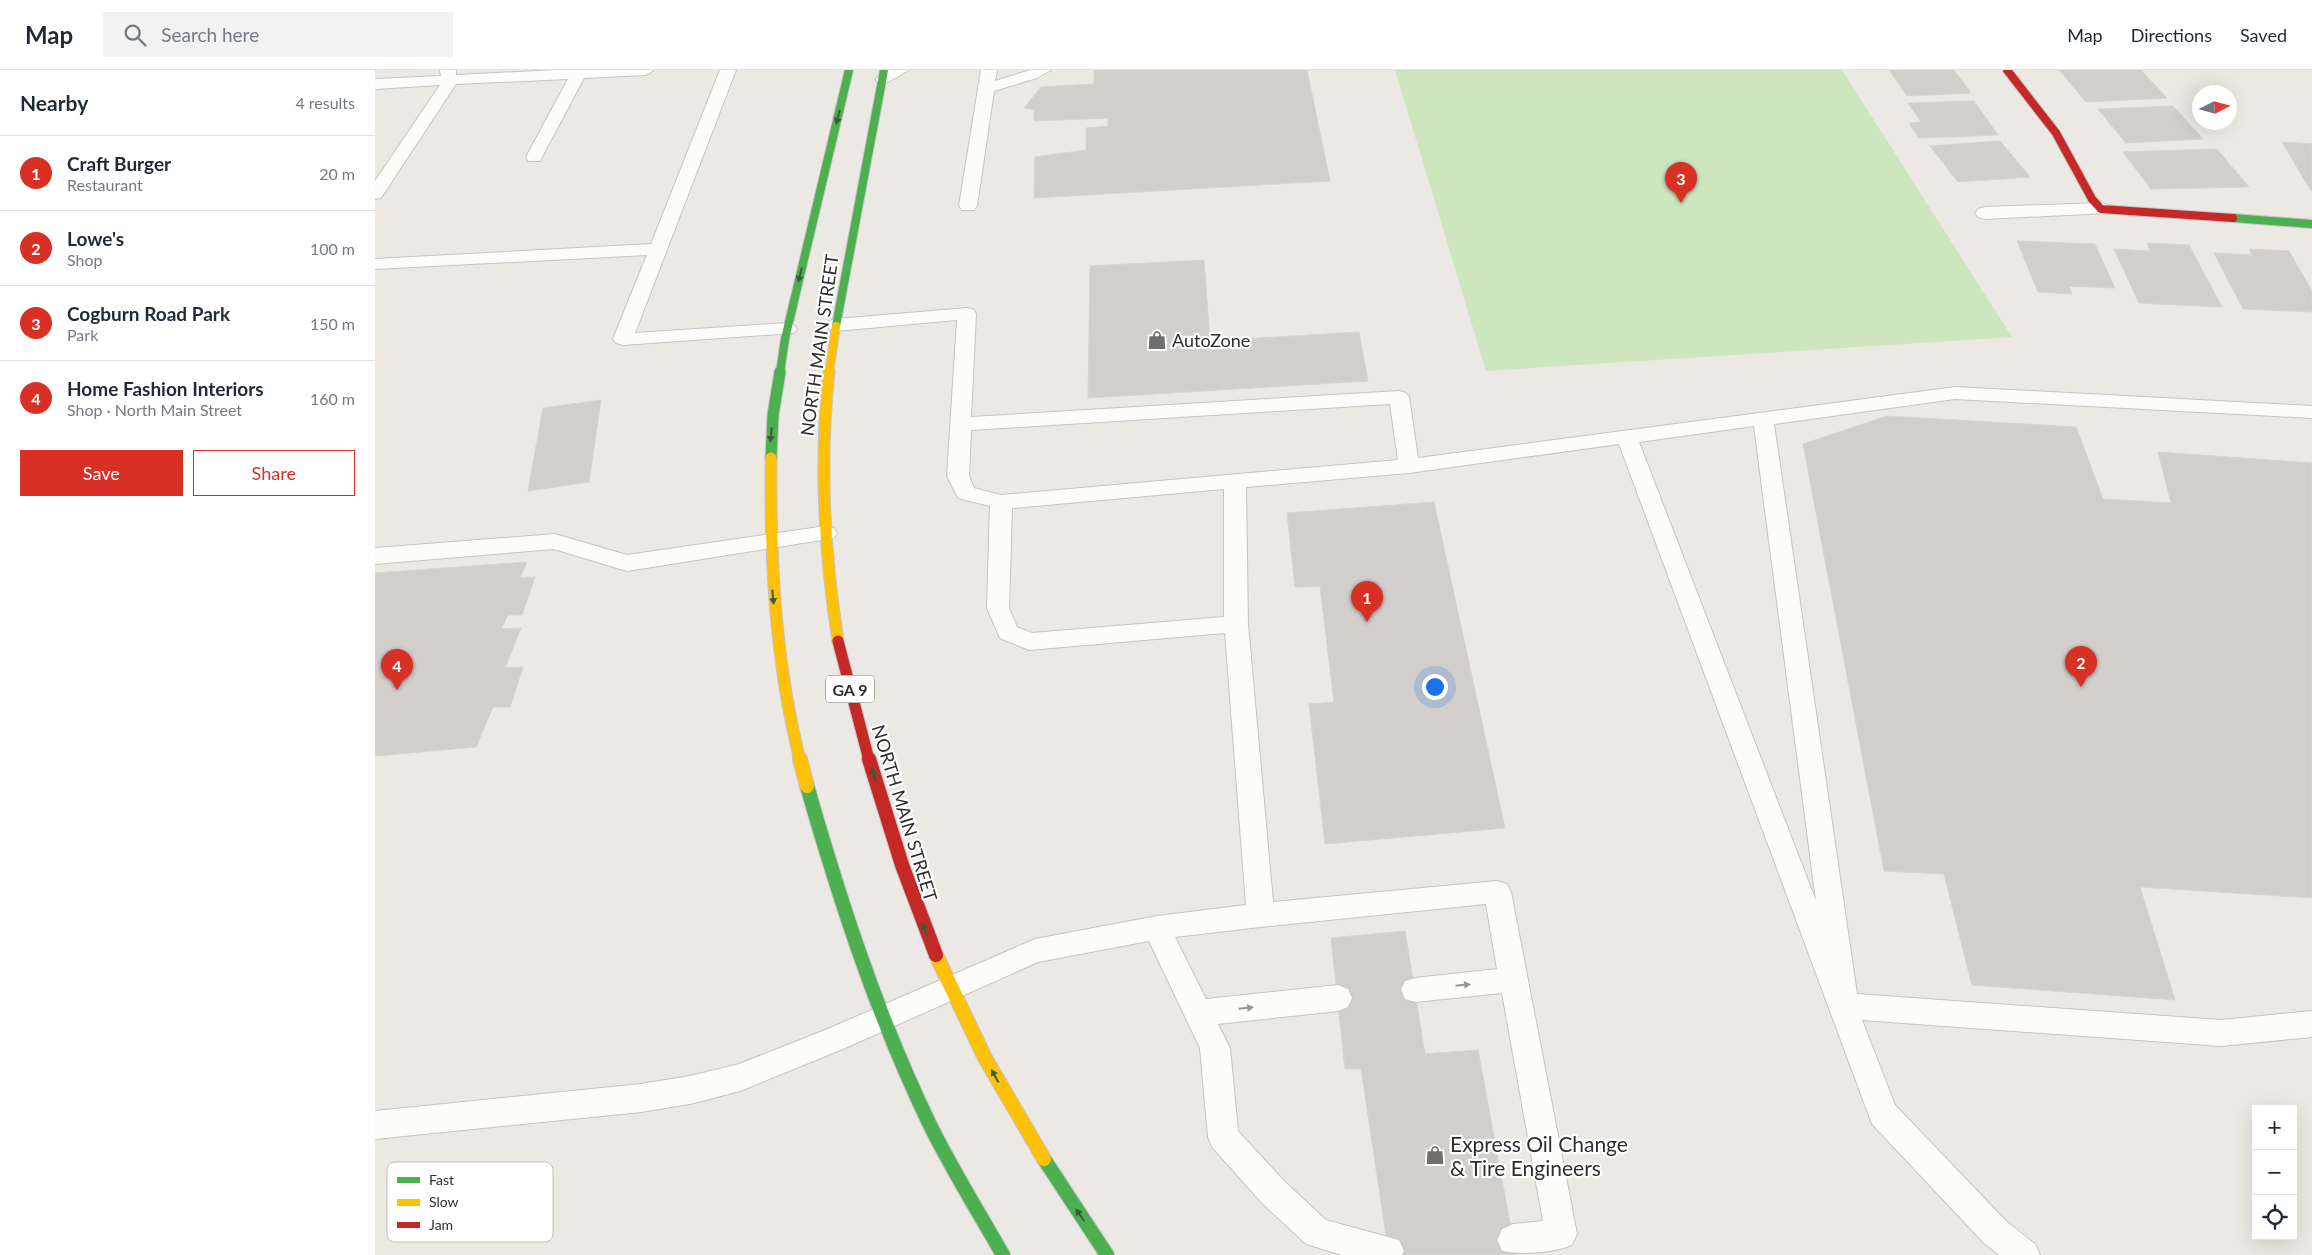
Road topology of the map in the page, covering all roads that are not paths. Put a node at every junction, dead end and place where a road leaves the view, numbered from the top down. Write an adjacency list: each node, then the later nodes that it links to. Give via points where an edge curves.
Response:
1 (645, 70): 8 (lane)
2 (729, 70): 19 (lane)
3 (849, 70): 22 (main road, NORTH MAIN STREET, one-way to 22)
4 (901, 70): 10 (lane)
5 (989, 70): 12 (lane)
6 (1043, 70): 12 (lane)
7 (2007, 70): 16 (main road, via 2056,133 2092,199)
8 (579, 73): 9 (lane); 13 (lane)
9 (448, 75): 11 (lane); 14 (lane, via 449,83)
10 (883, 75): 21 (main road, NORTH MAIN STREET / GA 9)
11 (375, 84)
12 (986, 88): 15 (lane)
13 (534, 157)
14 (375, 194)
15 (968, 206)
16 (2101, 209): 17 (street); 18 (main road)
17 (1985, 213)
18 (2312, 224)
19 (658, 249): 20 (lane); 22 (lane, via 623,339)
20 (375, 264)
21 (835, 325): 25 (lane, via 967,314); 30 (main road, NORTH MAIN STREET / GA 9, via 822,446)
22 (787, 329): 31 (main road, NORTH MAIN STREET, one-way to 31, via 771,440)
23 (2312, 412): 24 (lane, via 1955,393)
24 (1763, 419): 26 (lane); 40 (lane)
25 (961, 424): 27 (lane, via 1399,398); 29 (lane, via 958,476 966,493)
26 (1627, 437): 27 (lane); 40 (lane)
27 (1409, 466): 28 (lane)
28 (1235, 481): 29 (lane); 33 (lane)
29 (1001, 502): 33 (lane, via 998,608 1008,632 1029,642)
30 (826, 534): 31 (lane); 37 (main road, NORTH MAIN STREET / GA 9, one-way to 30, via 908,885 855,709 840,648)
31 (768, 542): 32 (lane, via 627,563 555,541); 42 (main road, NORTH MAIN STREET, one-way to 42, via 780,653 801,762 832,873)
32 (375, 556)
33 (1236, 624): 34 (lane)
34 (1260, 915): 35 (lane); 36 (lane, via 1497,892)
35 (1157, 928): 37 (lane, via 1035,951); 41 (lane)
36 (1513, 980): 38 (lane, one-way to 36); 45 (lane, via 1561,1234)
37 (951, 989): 42 (lane); 48 (main road, NORTH MAIN STREET / GA 9, one-way to 37, via 1009,1100)
38 (1415, 990)
39 (1338, 998): 41 (lane, one-way to 39)
40 (1844, 1006): 43 (lane, via 2221,1033); 49 (lane, via 1883,1114 1995,1232)
41 (1198, 1013): 46 (lane, via 1215,1048 1223,1137 1273,1192 1317,1233)
42 (884, 1019): 44 (lane, via 741,1077 690,1090 641,1098); 47 (main road, NORTH MAIN STREET, via 925,1112)
43 (2312, 1024)
44 (375, 1125)
45 (1513, 1240)
46 (1388, 1251)
47 (1003, 1255)
48 (1107, 1255)
49 (2024, 1255)

